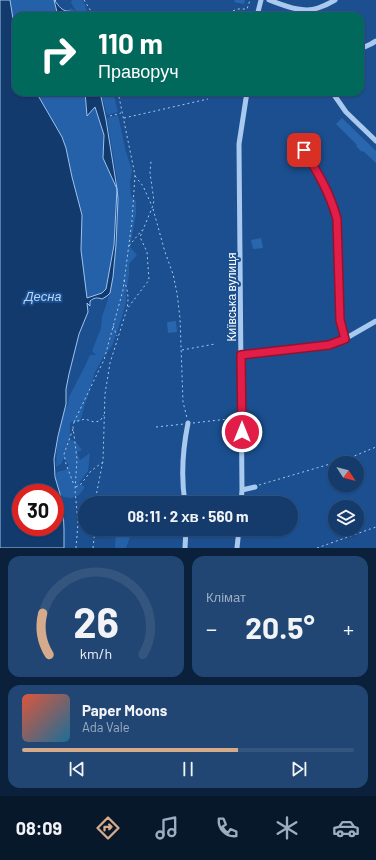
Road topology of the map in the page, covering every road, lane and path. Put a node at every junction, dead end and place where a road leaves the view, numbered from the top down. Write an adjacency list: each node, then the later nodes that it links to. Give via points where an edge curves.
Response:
1 (84, 0): 7 (path)
2 (250, 0): 8 (path, via 247,9)
3 (262, 0): 9 (street)
4 (269, 0): 6 (street, via 295,9)
5 (335, 0): 6 (street)
6 (310, 10)
7 (92, 12)
8 (230, 12)
9 (258, 12)
10 (376, 40): 11 (street)
11 (364, 47)
12 (119, 96): 16 (path)
13 (246, 96): 34 (street, Київська вулиця, via 239,144)
14 (335, 96): 19 (street, via 346,112)
15 (208, 99): 18 (path)
16 (122, 113): 17 (path); 18 (path)
17 (110, 116)
18 (123, 118): 22 (path)
19 (376, 140)
20 (304, 150): 31 (street, via 321,178 337,219 340,320)
21 (151, 161): 23 (path, via 154,201)
22 (135, 175): 23 (path, via 143,186); 25 (path)
23 (152, 208): 24 (path); 33 (path, via 177,293)
24 (144, 227): 25 (path); 27 (path, via 140,237 147,252 149,280)
25 (129, 246): 26 (path)
26 (124, 280): 27 (path, via 129,300); 29 (path)
27 (127, 309): 30 (path)
28 (376, 321): 31 (street)
29 (113, 325): 30 (path); 39 (path, via 104,360)
30 (117, 338): 36 (path, via 110,363)
31 (345, 339): 34 (street, via 329,345)
32 (215, 344): 33 (path)
33 (181, 350): 37 (path)
34 (241, 355): 35 (street, Київська вулиця)
35 (241, 407): 38 (path); 43 (street, Київська вулиця)
36 (104, 415): 39 (path, via 100,421 85,419); 45 (path)
37 (186, 417)
38 (228, 419): 40 (path); 43 (path)
39 (74, 422): 41 (path)
40 (188, 423): 42 (path); 50 (street)
41 (74, 427): 46 (path, via 77,459); 46 (path, via 64,454)
42 (156, 427)
43 (242, 432): 48 (street, Київська вулиця)
44 (376, 447): 47 (path, via 347,460)
45 (103, 461): 46 (path); 49 (path)
46 (75, 487): 56 (path, via 78,523)
47 (255, 487): 48 (street)
48 (242, 490): 51 (street, Київська вулиця)
49 (96, 496)
50 (183, 496)
51 (242, 496)
52 (376, 527): 60 (path)
53 (94, 536): 57 (path)
54 (186, 536): 58 (street)
55 (238, 536): 59 (street)
56 (76, 548)
57 (93, 548)
58 (185, 548)
59 (237, 548)
60 (317, 548)

